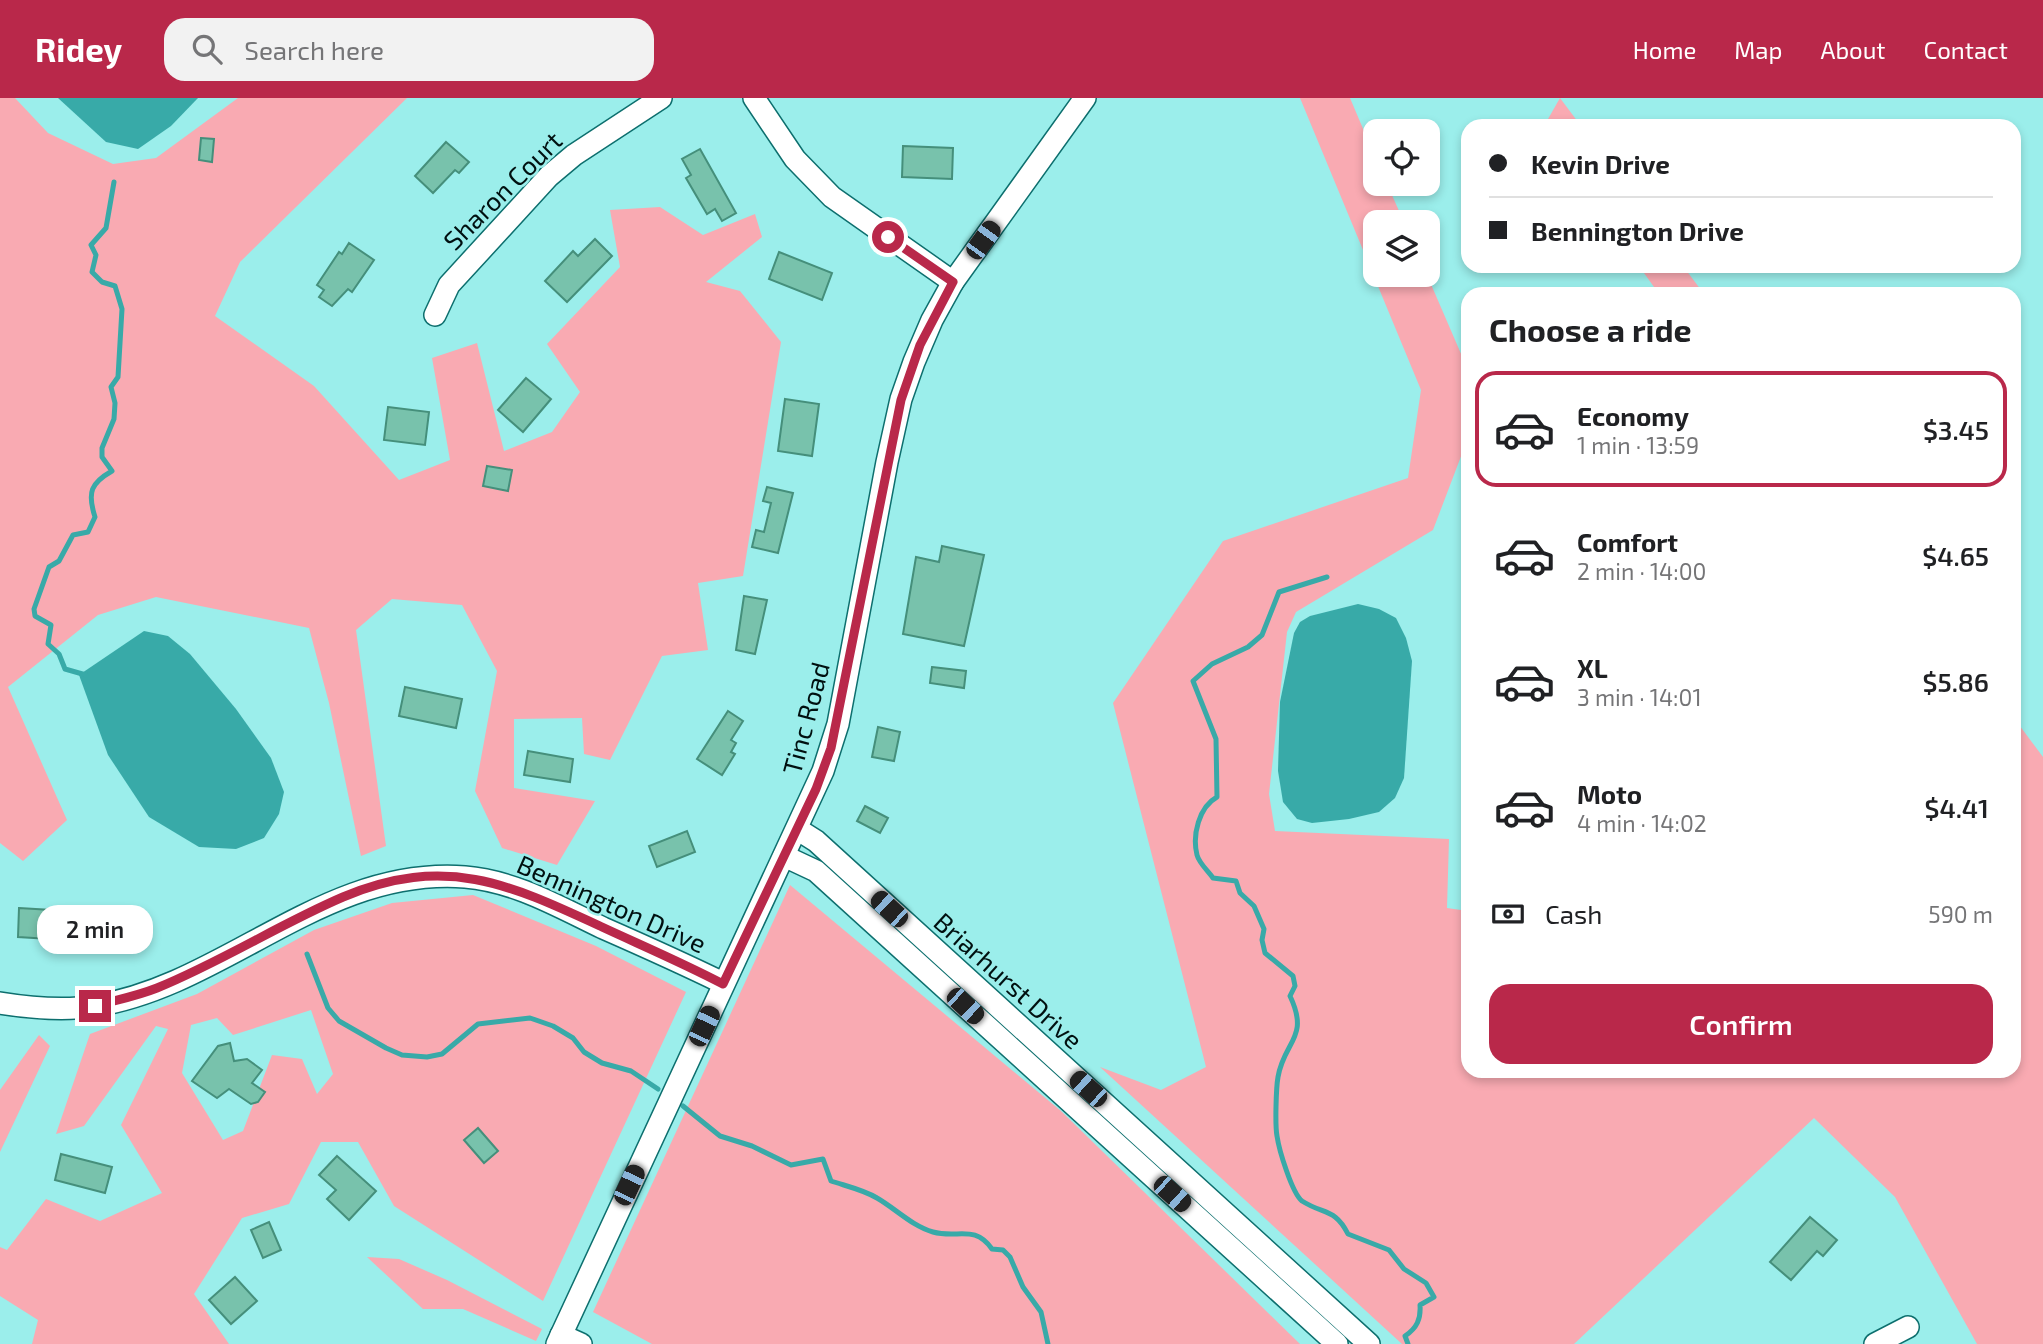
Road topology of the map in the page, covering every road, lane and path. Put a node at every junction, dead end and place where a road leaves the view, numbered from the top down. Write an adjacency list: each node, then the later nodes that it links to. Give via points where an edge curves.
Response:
1 (661, 98): 5 (street, Sharon Court, via 549,176 449,285)
2 (754, 98): 4 (street, via 795,159 832,197)
3 (1085, 98): 4 (street, Tinc Road)
4 (953, 282): 6 (street, Tinc Road, via 920,345 901,400 838,724)
5 (435, 315)
6 (797, 829): 7 (street, Tinc Road); 13 (street, Briarhurst Drive, via 816,841)
7 (784, 856): 8 (street, Tinc Road); 12 (street, Briarhurst Drive, via 816,871)
8 (723, 984): 9 (street, Bennington Drive, via 539,897 503,884 439,877 405,878 352,894 155,989 95,1006 27,1008); 11 (street, Tinc Road)
9 (0, 1003)
10 (1908, 1327): 14 (street)
11 (566, 1341)
12 (1337, 1344)
13 (1369, 1344)
14 (1875, 1344)

